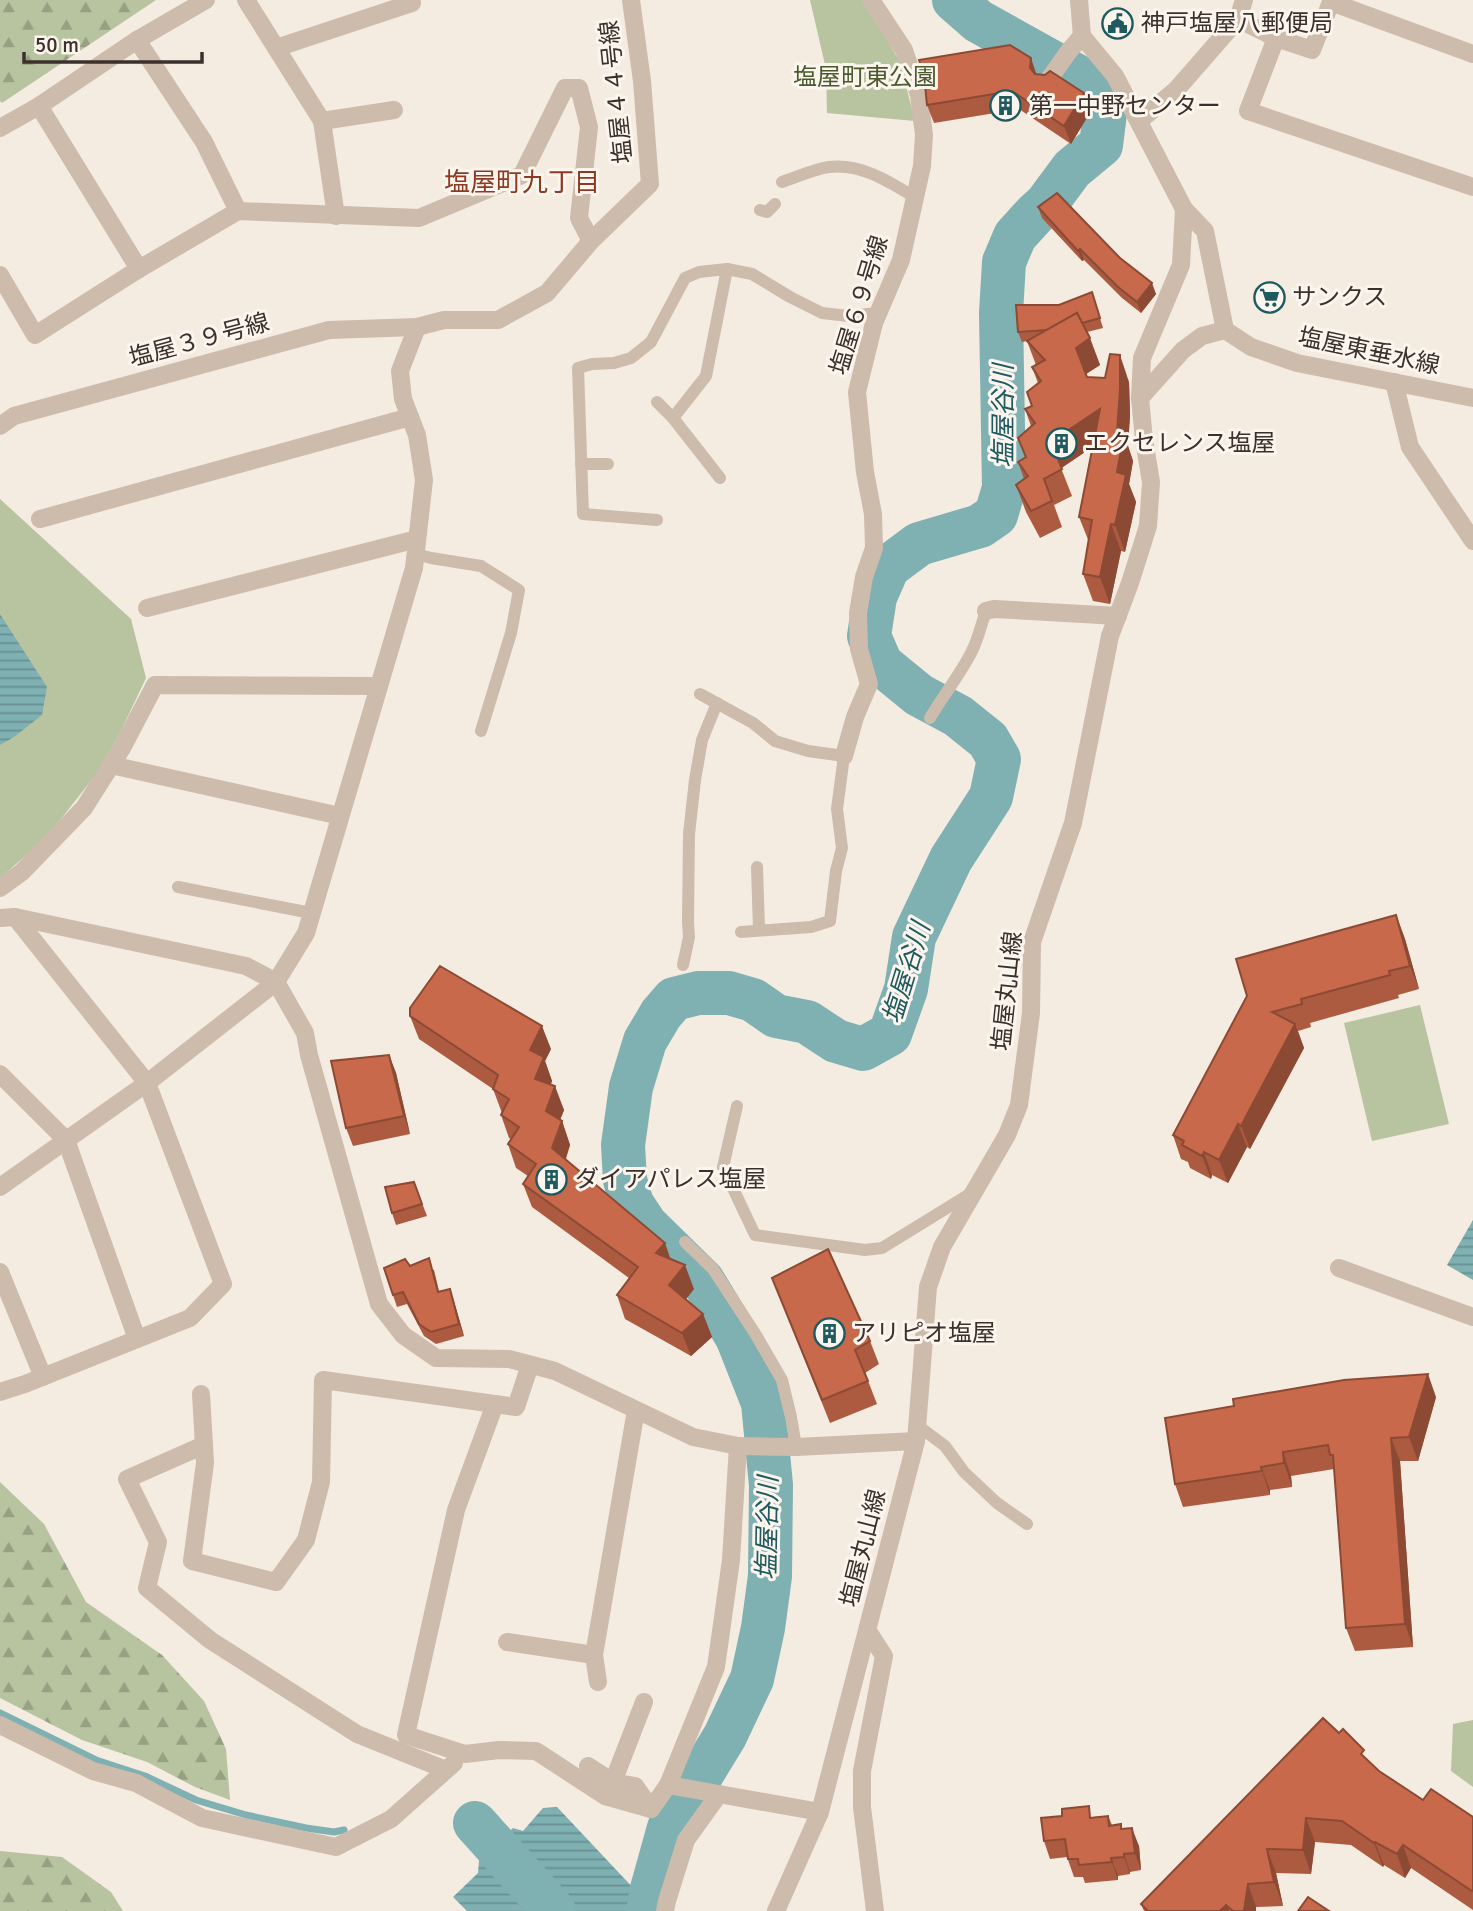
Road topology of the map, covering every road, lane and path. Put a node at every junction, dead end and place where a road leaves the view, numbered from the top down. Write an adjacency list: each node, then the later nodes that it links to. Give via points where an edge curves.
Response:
1 (206, 0): 11 (street)
2 (246, 0): 12 (street)
3 (631, 0): 28 (street, 塩屋４４号線, via 650,184)
4 (872, 0): 22 (street, 塩屋６９号線, via 904,50 919,95 924,135)
5 (1079, 0): 9 (street)
6 (1244, 0): 8 (street)
7 (412, 3): 12 (street)
8 (1238, 19): 10 (street); 18 (street, via 1176,90)
9 (1082, 36): 14 (street); 18 (street, via 1115,76)
10 (1276, 38): 13 (street, via 1312,50 1331,2); 21 (street, via 1248,111)
11 (137, 40): 15 (street); 26 (street, via 204,142)
12 (276, 48): 17 (street)
13 (1473, 54)
14 (1047, 82)
15 (39, 106): 19 (street); 29 (street)
16 (394, 110): 17 (street)
17 (323, 121): 27 (street)
18 (1139, 121): 24 (street)
19 (0, 128)
20 (782, 182): 22 (lane, via 828,167 847,167 888,180)
21 (1473, 187)
22 (916, 198): 32 (street, 塩屋６９号線, via 901,260)
23 (775, 204): 25 (lane, via 767,212)
24 (1184, 209): 34 (street, via 1205,231); 36 (street, 塩屋丸山線, via 1181,265 1142,358)
25 (760, 210)
26 (238, 211): 27 (street); 29 (street)
27 (336, 216): 28 (street, via 419,218 522,175 565,88 579,88 589,127 579,218)
28 (591, 240): 33 (street, 塩屋４４号線, via 547,293 498,320 443,320)
29 (139, 269): 31 (street, via 34,335)
30 (727, 269): 32 (lane, via 752,274 822,313); 40 (lane, via 706,376); 42 (lane, via 685,278 650,342 631,358 578,368)
31 (0, 275)
32 (878, 313): 57 (street, 塩屋６９号線, via 857,392 873,514 874,548 858,613 859,649 869,684)
33 (417, 327): 39 (street, via 400,372); 41 (street, 塩屋３９号線, via 329,330 14,416)
34 (1225, 330): 35 (street, 塩屋東垂水線, via 1251,347 1297,363); 36 (street, via 1202,336 1183,350)
35 (1394, 382): 37 (street, 塩屋東垂水線); 47 (street, via 1410,447)
36 (1140, 398): 51 (street, 塩屋丸山線, via 1151,482 1148,526)
37 (1473, 398)
38 (657, 402): 40 (lane)
39 (410, 417): 45 (street); 48 (street, via 424,480)
40 (673, 418): 44 (lane)
41 (0, 426)
42 (581, 464): 43 (lane); 46 (lane, via 583,514)
43 (608, 464)
44 (720, 478)
45 (40, 519)
46 (657, 520)
47 (1473, 541)
48 (416, 547): 49 (street); 52 (street); 56 (lane, via 431,558 481,566 519,590)
49 (146, 607)
50 (986, 611): 51 (street); 55 (lane, via 973,650)
51 (1118, 616): 74 (street, 塩屋丸山線, via 1110,636 1073,823 1032,943 1031,1013 1019,1105)
52 (379, 686): 58 (street, via 155,684); 59 (street)
53 (700, 694): 54 (lane)
54 (717, 703): 57 (lane, via 775,741); 67 (lane, via 702,740 695,780 689,834 689,937)
55 (930, 718)
56 (481, 731)
57 (844, 756): 65 (lane, via 837,809 842,848 830,921 811,927)
58 (111, 765): 59 (street); 62 (street, via 84,808 22,872)
59 (340, 816): 63 (street)
60 (757, 867): 65 (lane)
61 (178, 887): 63 (lane)
62 (0, 888)
63 (312, 914): 68 (street, via 306,933)
64 (8, 917): 68 (street, via 246,966); 70 (street)
65 (760, 930): 66 (lane)
66 (741, 932)
67 (683, 965)
68 (276, 982): 70 (street); 80 (street, via 305,1033 379,1304 403,1335 436,1358 509,1359)
69 (0, 1074): 72 (street)
70 (147, 1083): 72 (street); 79 (street, via 223,1284 190,1318)
71 (737, 1106): 74 (lane, via 723,1167 755,1235 865,1250 882,1248)
72 (66, 1140): 73 (street); 79 (street)
73 (0, 1187)
74 (974, 1192): 86 (street, 塩屋丸山線, via 942,1247 928,1287)
75 (685, 1242): 89 (lane, via 713,1269 782,1380)
76 (1339, 1268): 78 (street)
77 (0, 1272): 81 (street)
78 (1473, 1317)
79 (137, 1339): 81 (street)
80 (530, 1365): 84 (street, via 516,1407); 85 (street, via 555,1371)
81 (43, 1377): 82 (street)
82 (0, 1391)
83 (201, 1394): 87 (street)
84 (495, 1404): 87 (street, via 323,1380 321,1482 306,1540 276,1582 192,1561); 97 (street, via 456,1510 405,1735)
85 (636, 1410): 88 (street, via 693,1437); 93 (street)
86 (916, 1432): 89 (street); 90 (lane, via 945,1446 964,1472); 91 (street, 塩屋丸山線)
87 (204, 1445): 99 (street, via 127,1479 159,1542 147,1588 210,1640 356,1734)
88 (737, 1446): 89 (street); 101 (street, via 730,1560 716,1667)
89 (796, 1447)
90 (1027, 1524)
91 (868, 1631): 104 (street, 塩屋丸山線); 107 (street, via 884,1656 862,1771)
92 (507, 1642): 93 (street)
93 (594, 1655): 94 (street)
94 (598, 1682)
95 (644, 1702): 100 (street)
96 (0, 1726): 99 (street, via 93,1771 136,1783 202,1818 336,1847 391,1819)
97 (465, 1754): 99 (street); 103 (street, via 536,1751 605,1796)
98 (588, 1766): 100 (street)
99 (446, 1770)
100 (613, 1782): 103 (street, via 635,1786)
101 (677, 1786): 102 (street); 103 (street)
102 (719, 1794): 104 (street); 105 (street, via 686,1840)
103 (651, 1809)
104 (820, 1812): 106 (street, 塩屋丸山線)
105 (665, 1911)
106 (776, 1911)
107 (875, 1911)

